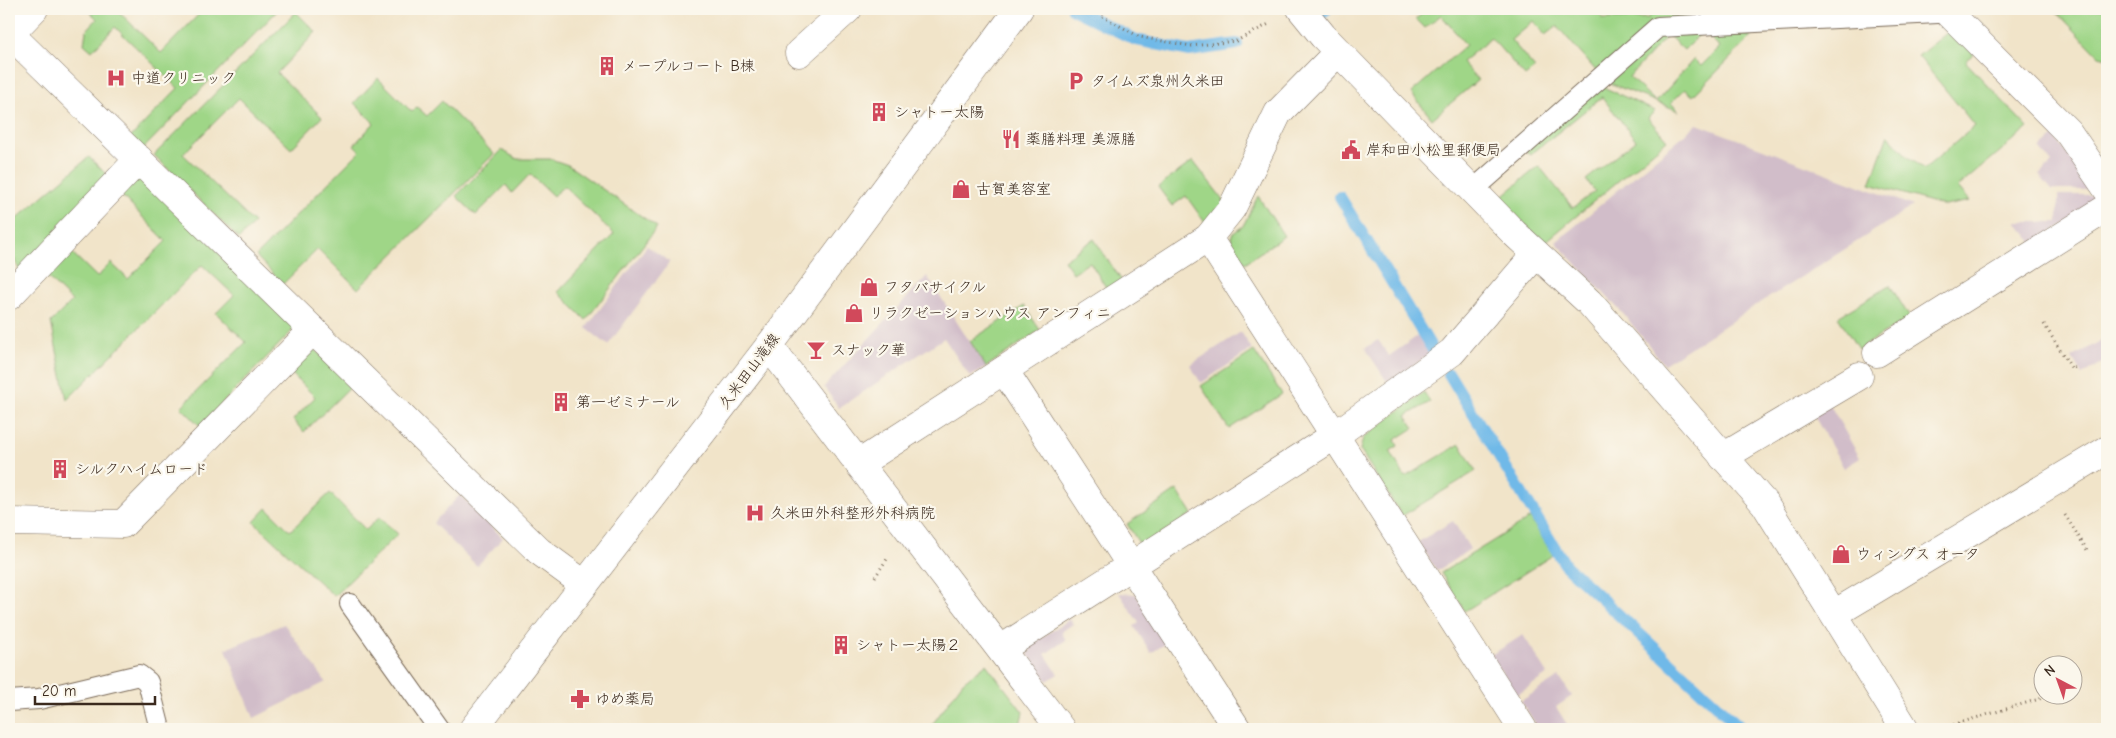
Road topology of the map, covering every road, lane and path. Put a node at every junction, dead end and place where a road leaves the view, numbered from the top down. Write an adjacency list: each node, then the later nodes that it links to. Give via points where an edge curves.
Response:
1 (34, 9): 9 (street)
2 (848, 9): 11 (street)
3 (1019, 9): 21 (street, 久米田山滝線)
4 (1089, 9): 8 (path, via 1140,37 1191,46 1236,41)
5 (1301, 9): 10 (street)
6 (1945, 9): 7 (lane, via 1938,13); 13 (street, via 2068,132)
7 (1699, 17): 14 (lane, via 1658,27)
8 (1276, 21)
9 (9, 34): 12 (street)
10 (1338, 52): 14 (street); 16 (street, via 1278,113 1232,208)
11 (799, 53)
12 (139, 159): 18 (street); 20 (street)
13 (2107, 189)
14 (1472, 191): 17 (street)
15 (2107, 208): 22 (street)
16 (1208, 238): 24 (street); 26 (street)
17 (1536, 254): 26 (street, via 1452,352); 28 (street, via 1589,302)
18 (9, 296)
19 (2044, 324): 23 (path, via 2072,370)
20 (313, 330): 31 (street, via 123,524); 34 (street, via 539,551)
21 (769, 346): 29 (street); 34 (street, 久米田山滝線)
22 (1877, 353)
23 (2077, 366)
24 (1004, 370): 29 (street); 33 (street)
25 (1859, 376): 28 (street)
26 (1334, 436): 33 (street); 45 (street)
27 (2107, 450): 30 (street)
28 (1723, 457): 36 (street, via 1765,504)
29 (860, 463): 37 (street)
30 (2048, 486): 32 (path); 36 (street)
31 (9, 522)
32 (2088, 553)
33 (1130, 567): 37 (street); 44 (street)
34 (584, 584): 43 (street, 久米田山滝線)
35 (350, 604): 42 (lane)
36 (1834, 614): 46 (street)
37 (1001, 649): 40 (street)
38 (9, 701): 41 (lane, via 39,699 139,675 148,682)
39 (2034, 701): 47 (path)
40 (1054, 727)
41 (160, 729)
42 (439, 729)
43 (473, 729)
44 (1237, 729)
45 (1523, 729)
46 (1905, 729)
47 (1937, 729)

